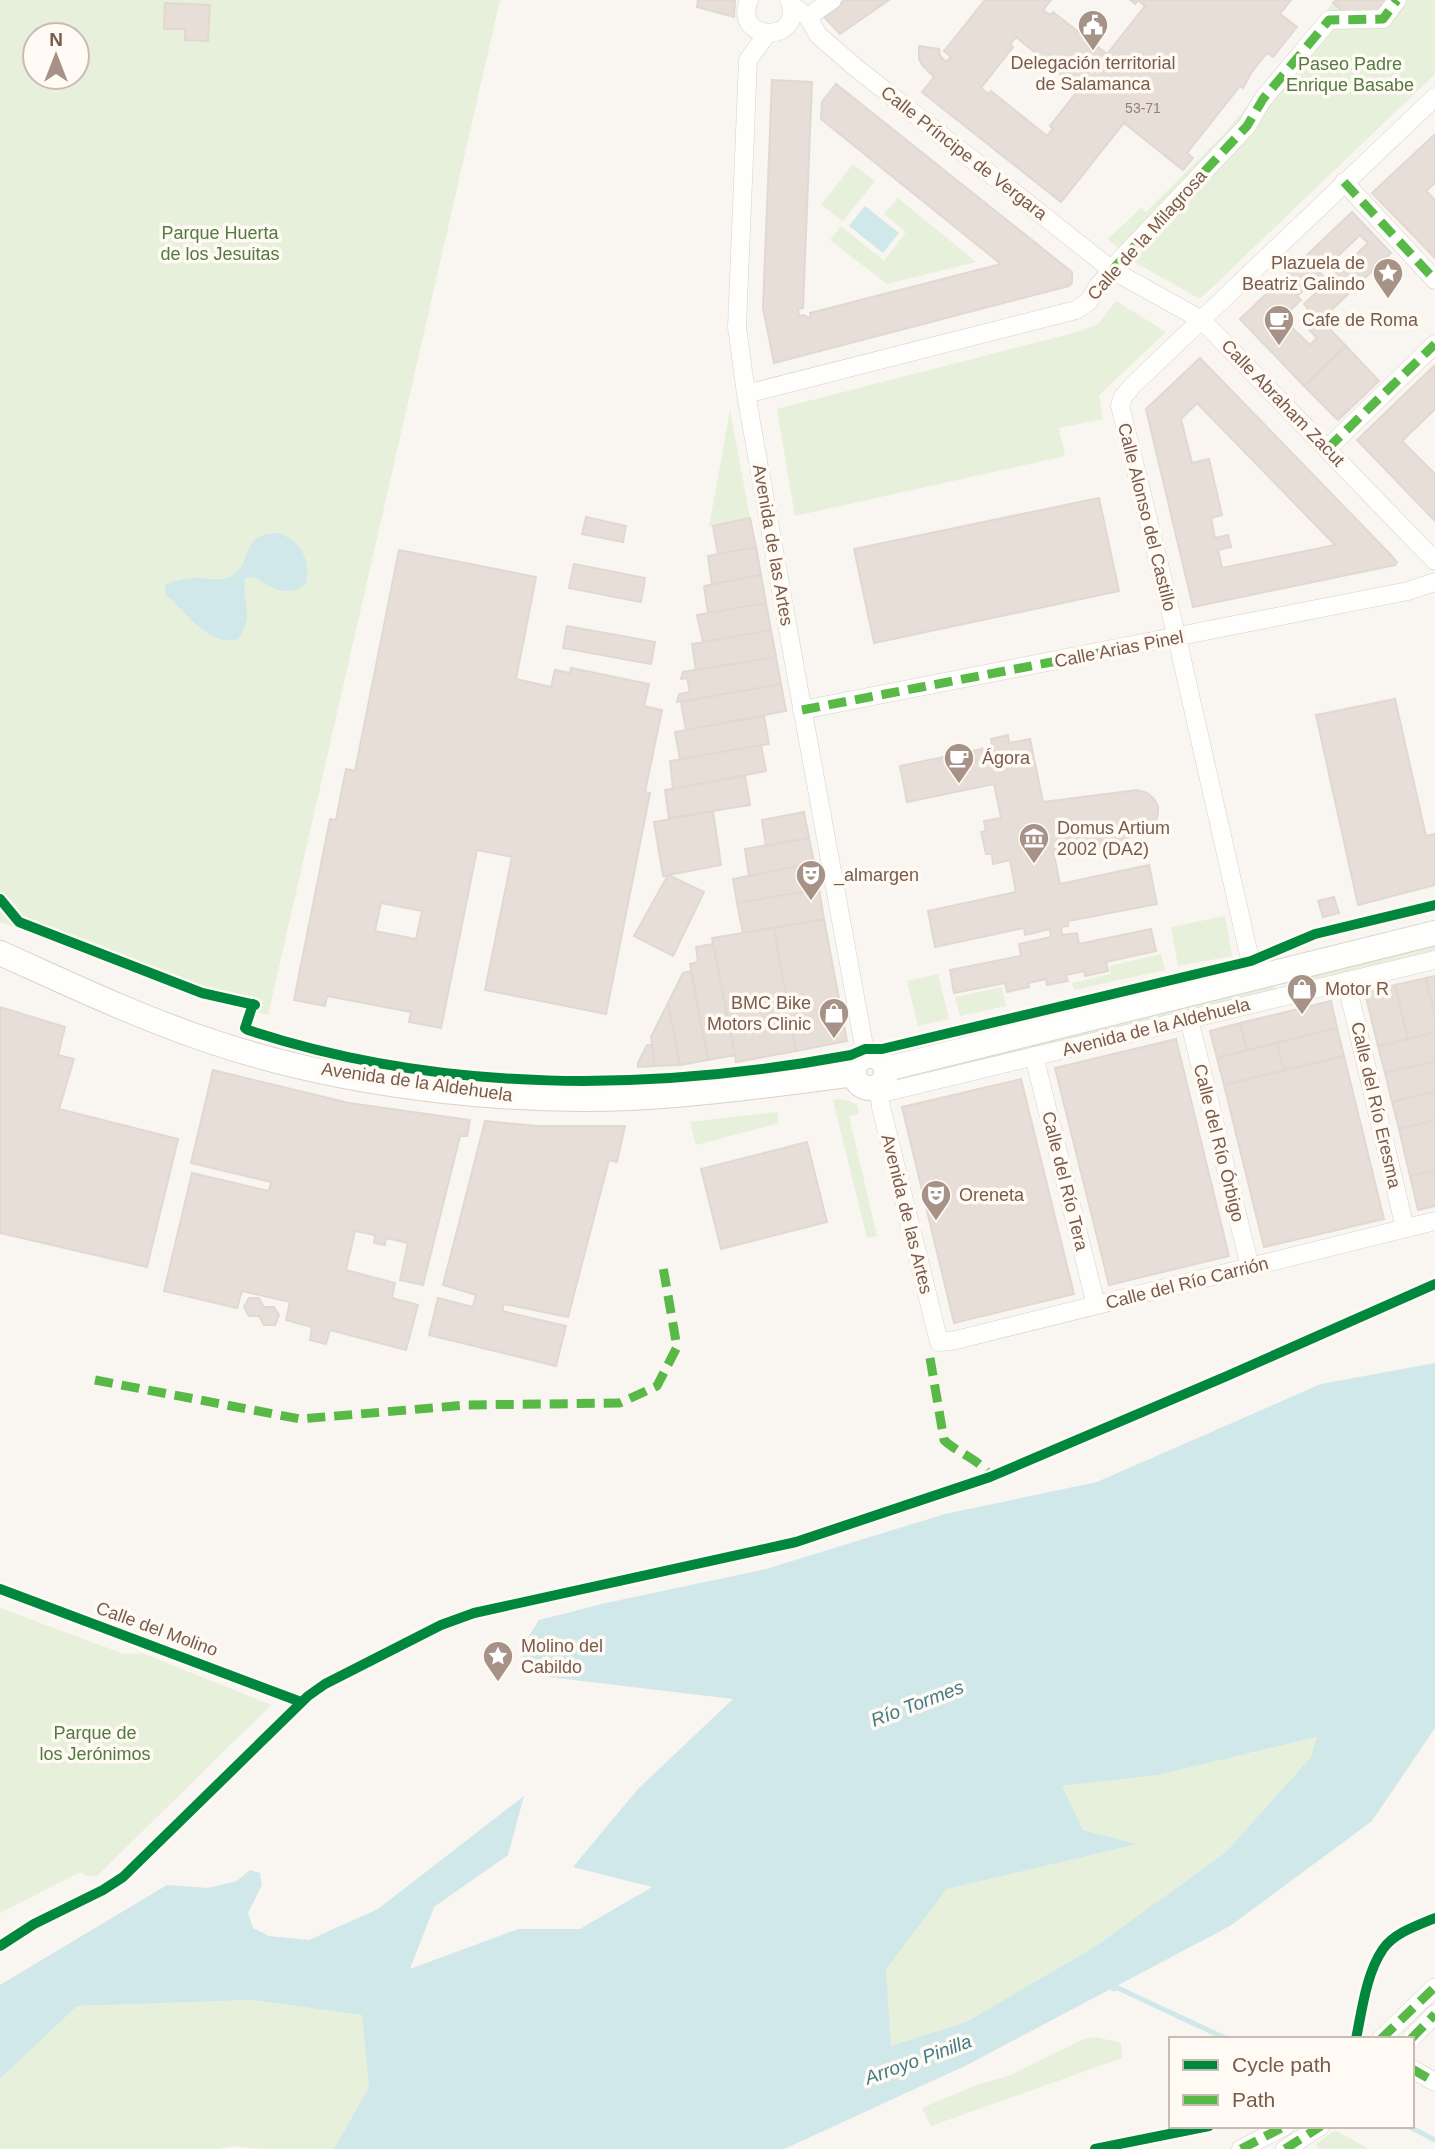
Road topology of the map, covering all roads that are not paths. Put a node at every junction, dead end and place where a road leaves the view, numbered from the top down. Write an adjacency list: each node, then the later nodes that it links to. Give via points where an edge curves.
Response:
1 (749, 0): 6 (street, via 748,20 759,32)
2 (832, 0): 5 (street)
3 (1397, 0): 10 (street, Calle de la Milagrosa, via 1383,19 1329,20 1263,99 1247,126)
4 (790, 3): 5 (street, Calle Príncipe de Vergara); 6 (street, Avenida de las Artes, via 791,18)
5 (808, 18): 7 (street, Calle Príncipe de Vergara)
6 (775, 31): 7 (street); 14 (street, Avenida de las Artes, via 748,60 737,327)
7 (818, 35): 10 (street, Calle Príncipe de Vergara)
8 (1435, 97): 9 (street, Calle Alonso del Castillo)
9 (1344, 182): 11 (street); 12 (street, Calle Alonso del Castillo)
10 (1112, 270): 12 (street, Calle Abraham Zacut); 14 (street, Calle de la Milagrosa, via 1089,301 1076,310)
11 (1435, 280)
12 (1202, 320): 15 (street, Calle Abraham Zacut); 18 (street, Calle Alonso del Castillo, via 1132,386 1120,405)
13 (1435, 344): 15 (street)
14 (746, 394): 19 (street, Avenida de las Artes)
15 (1326, 449): 16 (street, Calle Abraham Zacut)
16 (1435, 561)
17 (1435, 582): 18 (street, Calle Arias Pinel, via 1408,592)
18 (1177, 638): 19 (street, Calle Arias Pinel); 23 (street, Calle Alonso del Castillo)
19 (802, 710): 27 (street, Avenida de las Artes)
20 (1435, 933): 23 (main road, Avenida de la Aldehuela)
21 (0, 953): 27 (main road, Avenida de la Aldehuela, via 208,1040 358,1078 460,1092 587,1098 673,1096)
22 (1435, 960): 24 (street, Avenida de la Aldehuela)
23 (1254, 977): 27 (main road, Avenida de la Aldehuela)
24 (1346, 981): 25 (street, Avenida de la Aldehuela); 29 (street, Calle del Río Eresma)
25 (1189, 1019): 26 (street, Avenida de la Aldehuela); 30 (street, Calle del Río Órbigo)
26 (1034, 1056): 27 (street, Avenida de la Aldehuela); 31 (street, Calle del Río Tera)
27 (873, 1076): 32 (street, Avenida de las Artes)
28 (1435, 1221): 29 (street, Calle del Río Carrión)
29 (1405, 1228): 30 (street, Calle del Río Carrión)
30 (1250, 1267): 31 (street, Calle del Río Carrión)
31 (1096, 1305): 32 (street, Calle del Río Carrión)
32 (939, 1342)
33 (1435, 1987): 35 (street)
34 (1435, 2014): 36 (street)
35 (1383, 2037)
36 (1413, 2037)
37 (1414, 2070): 38 (street)
38 (1435, 2082)
39 (1281, 2128): 41 (street)
40 (1318, 2128): 42 (street)
41 (1241, 2149)
42 (1285, 2149)

